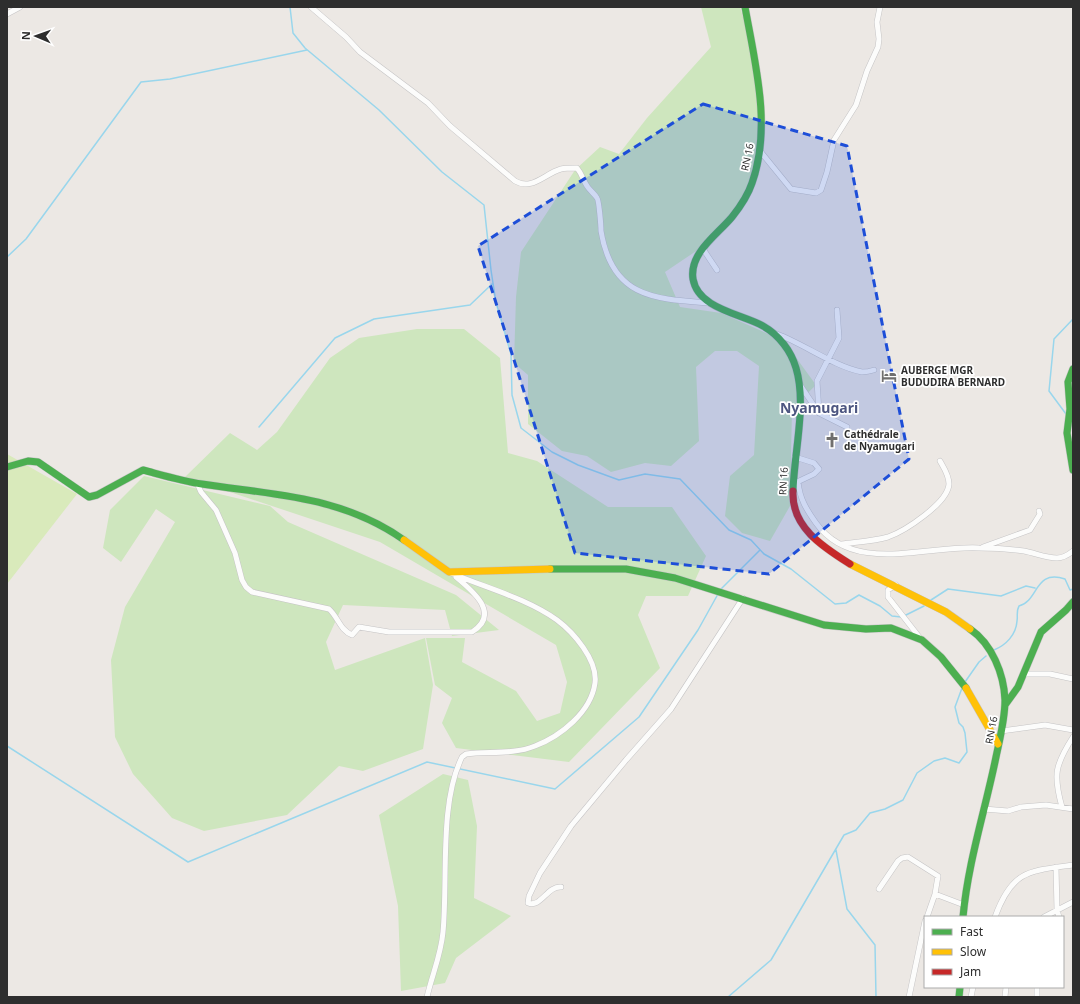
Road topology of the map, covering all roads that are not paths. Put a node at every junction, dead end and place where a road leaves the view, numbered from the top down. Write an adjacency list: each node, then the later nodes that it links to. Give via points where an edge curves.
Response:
1 (20, 7): 5 (street)
2 (311, 7): 9 (street, via 360,52 428,104 515,181 522,185 528,184 561,169 577,168 583,174 587,186 598,198 605,252 614,268 641,294 666,300)
3 (745, 7): 6 (main road, RN 16 / RN 16, via 760,107)
4 (880, 7): 6 (street, via 877,22 878,47 856,105 834,140 821,190 816,193 791,189)
5 (7, 14)
6 (760, 151): 7 (main road, RN 16 / RN 16, via 744,200)
7 (702, 249): 8 (street); 9 (main road, RN 16 / RN 16, via 695,260 693,280 696,288)
8 (717, 270)
9 (711, 303): 11 (main road, RN 16 / RN 16, via 748,318)
10 (837, 310): 12 (street, via 839,338)
11 (772, 332): 12 (street); 15 (main road, RN 16 / RN 16, via 792,357)
12 (829, 359): 14 (street, via 863,372); 16 (street, via 817,381)
13 (1073, 368): 21 (main road, via 1067,390 1070,413 1067,433)
14 (874, 370)
15 (799, 382): 16 (street); 18 (main road, RN 16 / RN 16)
16 (819, 413): 17 (street)
17 (847, 427)
18 (795, 457): 23 (main road, RN 16 / RN 16); 23 (street, via 814,463 819,469)
19 (940, 461): 25 (street, via 949,485 948,491 938,504 897,534 882,539)
20 (7, 466): 22 (main road, via 28,461 38,462 88,497 97,495 143,470)
21 (1073, 470)
22 (197, 483): 28 (main road, via 290,495 343,508 398,536); 28 (street, via 216,510 235,553 246,587 252,592 329,609 345,632 352,635 359,627 390,632 465,633 479,628 485,620 480,600)
23 (796, 483): 25 (street, via 804,506 820,528); 29 (main road, RN 16 / RN 16, via 792,501 794,513 812,538 852,564)
24 (1039, 511): 26 (street, via 1040,514 1030,530)
25 (841, 545): 26 (street, via 876,554)
26 (980, 548): 27 (street, via 1024,551 1056,558)
27 (1073, 551)
28 (449, 572): 30 (main road, via 612,568 675,578); 57 (street, via 518,599 556,620 582,645 590,660 595,681 590,699 577,718 552,737 534,747 466,754 462,757 450,798 441,950)
29 (896, 585): 32 (street, via 888,590 888,597); 35 (main road, RN 16 / RN 16, via 955,618 976,634 991,652 1000,673)
30 (743, 598): 32 (main road, via 824,625 891,628); 45 (street, via 672,709 571,826 540,873 528,903 533,905 552,889)
31 (1073, 602): 33 (main road, via 1046,624)
32 (922, 640): 39 (main road, via 941,657 963,683)
33 (1024, 674): 34 (street, via 1050,674); 35 (main road)
34 (1073, 679)
35 (1005, 705): 37 (main road, RN 16 / RN 16)
36 (1073, 730): 37 (street, via 1045,725)
37 (1001, 731): 39 (main road, RN 16 / RN 16)
38 (1073, 737): 40 (street, via 1062,754 1056,774)
39 (998, 744): 41 (main road, RN 16 / RN 16)
40 (1062, 807): 41 (street, via 1033,806 1004,811); 42 (street)
41 (984, 809): 49 (main road, RN 16 / RN 16, via 969,863)
42 (1073, 809)
43 (1073, 865): 44 (street)
44 (1056, 867): 50 (street); 53 (street, via 1034,870 1018,879)
45 (561, 887)
46 (879, 890): 47 (street, via 898,862 908,857 938,876)
47 (935, 894): 49 (street); 51 (street)
48 (1073, 902): 50 (street)
49 (964, 905): 52 (main road, RN 16 / RN 16)
50 (1057, 910): 54 (street); 55 (street)
51 (927, 916)
52 (963, 916)
53 (996, 916)
54 (1046, 916)
55 (1059, 916)
56 (924, 926): 58 (street)
57 (427, 997)
58 (909, 997)

